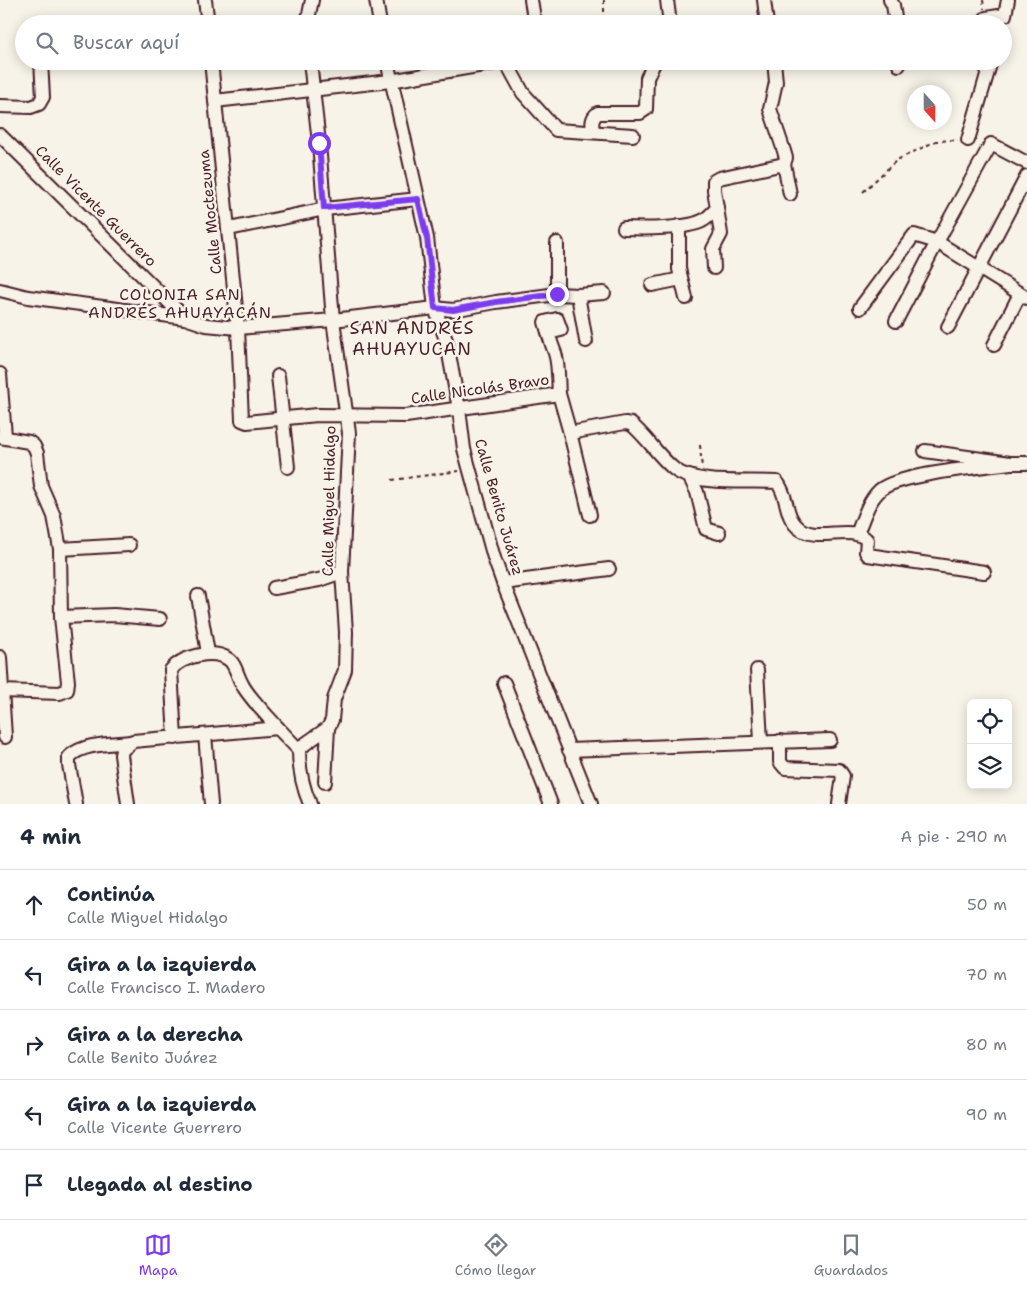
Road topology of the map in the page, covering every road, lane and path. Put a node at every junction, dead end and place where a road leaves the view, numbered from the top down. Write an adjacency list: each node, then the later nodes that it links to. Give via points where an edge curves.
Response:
1 (205, 0): 10 (street)
2 (312, 0): 11 (street)
3 (376, 0): 12 (street)
4 (531, 0): 13 (street)
5 (604, 0): 14 (path)
6 (667, 0): 15 (street)
7 (764, 0): 16 (street)
8 (890, 0): 17 (street)
9 (1008, 0): 18 (street)
10 (207, 15)
11 (309, 15)
12 (378, 15)
13 (534, 15)
14 (604, 15)
15 (669, 15)
16 (766, 15)
17 (895, 15)
18 (1005, 15)
19 (41, 70): 31 (street, via 40,104 31,107)
20 (213, 70): 30 (street, Calle Moctezuma)
21 (311, 70): 29 (street, Calle Miguel Hidalgo)
22 (388, 70): 28 (street, Calle Benito Juárez)
23 (457, 70): 28 (street)
24 (510, 70): 32 (street, via 523,93 556,130)
25 (651, 70): 32 (street, via 647,78 646,109 643,112 598,113 592,120)
26 (775, 70): 37 (street, via 776,82 770,109 786,158)
27 (988, 70): 35 (street)
28 (390, 81): 29 (street); 41 (street, Calle Benito Juárez)
29 (313, 90): 30 (street); 42 (street, Calle Miguel Hidalgo)
30 (215, 101): 46 (street, Calle Moctezuma)
31 (0, 106)
32 (593, 131): 34 (street)
33 (0, 135): 61 (street, Calle Vicente Guerrero)
34 (634, 135)
35 (968, 140): 39 (path, via 936,141 897,160)
36 (1027, 163): 47 (street, via 991,144)
37 (784, 164): 40 (street); 43 (street, via 718,178 714,181)
38 (1027, 176): 50 (street)
39 (863, 192)
40 (790, 194)
41 (418, 199): 42 (street); 59 (street, Calle Benito Juárez, via 427,238)
42 (324, 208): 46 (street); 62 (street, Calle Miguel Hidalgo)
43 (717, 208): 44 (street, via 701,222); 49 (street, via 721,234 713,249)
44 (679, 226): 45 (street); 51 (street)
45 (624, 228)
46 (229, 229): 66 (street, Calle Moctezuma)
47 (937, 242): 50 (street); 60 (street, via 914,235); 63 (street)
48 (557, 243): 55 (street)
49 (714, 268)
50 (979, 268): 57 (street); 65 (street)
51 (681, 279): 52 (street); 58 (street)
52 (652, 285)
53 (0, 290): 61 (street, via 28,297)
54 (604, 292): 56 (street, Calle Vicente Guerrero)
55 (557, 294): 56 (street, Calle Vicente Guerrero); 59 (street, Calle Vicente Guerrero, via 453,310)
56 (578, 295): 64 (street)
57 (1024, 296): 68 (street)
58 (686, 298)
59 (435, 308): 62 (street, Calle Vicente Guerrero); 72 (street, Calle Benito Juárez, via 447,343)
60 (860, 308)
61 (185, 318): 66 (street, Calle Vicente Guerrero, via 206,325)
62 (333, 320): 66 (street, Calle Vicente Guerrero); 73 (street, Calle Miguel Hidalgo)
63 (896, 321)
64 (582, 326): 67 (street); 71 (street, via 561,330 542,326 556,354)
65 (948, 327)
66 (238, 328): 75 (street, Calle Moctezuma)
67 (586, 340)
68 (994, 345)
69 (0, 374): 77 (street)
70 (278, 376): 74 (street)
71 (559, 394): 72 (street, Calle Nicolás Bravo); 76 (street, Calle Nicolás Bravo)
72 (459, 409): 73 (street, Calle Nicolás Bravo, via 406,416); 83 (street, Calle Benito Juárez)
73 (347, 417): 74 (street, Calle Nicolás Bravo, via 317,415); 93 (street, Calle Miguel Hidalgo, via 349,444)
74 (282, 419): 75 (street, Calle Nicolás Bravo); 82 (street)
75 (242, 420)
76 (570, 432): 84 (street, via 631,424 676,471); 87 (street, Calle Nicolás Bravo)
77 (2, 437): 91 (street, via 34,446)
78 (700, 445): 85 (path)
79 (925, 451): 80 (street)
80 (1010, 463): 81 (street); 89 (street, via 894,482 872,499)
81 (1027, 463)
82 (288, 467)
83 (469, 470): 86 (path); 95 (street, Calle Benito Juárez)
84 (689, 476): 85 (street); 88 (street, via 697,492 706,529)
85 (703, 479): 89 (street, via 777,482 788,513 802,531)
86 (392, 480)
87 (590, 515)
88 (719, 533)
89 (857, 534): 94 (street, via 867,540 868,555)
90 (129, 546): 91 (street)
91 (60, 549): 98 (street)
92 (609, 569): 95 (street)
93 (342, 572): 96 (street, via 319,580); 106 (street, Calle Miguel Hidalgo, via 346,670 334,699)
94 (984, 572)
95 (503, 583): 115 (street, Calle Benito Juárez)
96 (274, 588)
97 (198, 596): 100 (street)
98 (62, 617): 99 (street, via 114,615); 104 (street, via 67,690 60,694)
99 (160, 619)
100 (208, 653): 105 (street, via 227,658 242,685); 109 (street, via 180,661 171,670)
101 (0, 657): 104 (street)
102 (757, 670): 112 (street)
103 (504, 683): 121 (street)
104 (2, 691): 108 (street)
105 (278, 728): 107 (street); 114 (street)
106 (328, 728): 114 (street); 116 (street, Calle Miguel Hidalgo)
107 (205, 735): 109 (street); 119 (street)
108 (5, 737)
109 (175, 738): 111 (street)
110 (830, 740): 113 (street)
111 (133, 741): 117 (street, via 85,748 69,757); 118 (street, via 122,750 121,756)
112 (761, 741): 113 (street); 115 (street)
113 (780, 741): 123 (street, via 780,762 785,768 842,772)
114 (299, 750): 120 (street)
115 (569, 750): 122 (street, Calle Benito Juárez)
116 (325, 782)
117 (76, 804)
118 (128, 804)
119 (211, 804)
120 (310, 804)
121 (551, 804)
122 (591, 804)
123 (839, 804)

